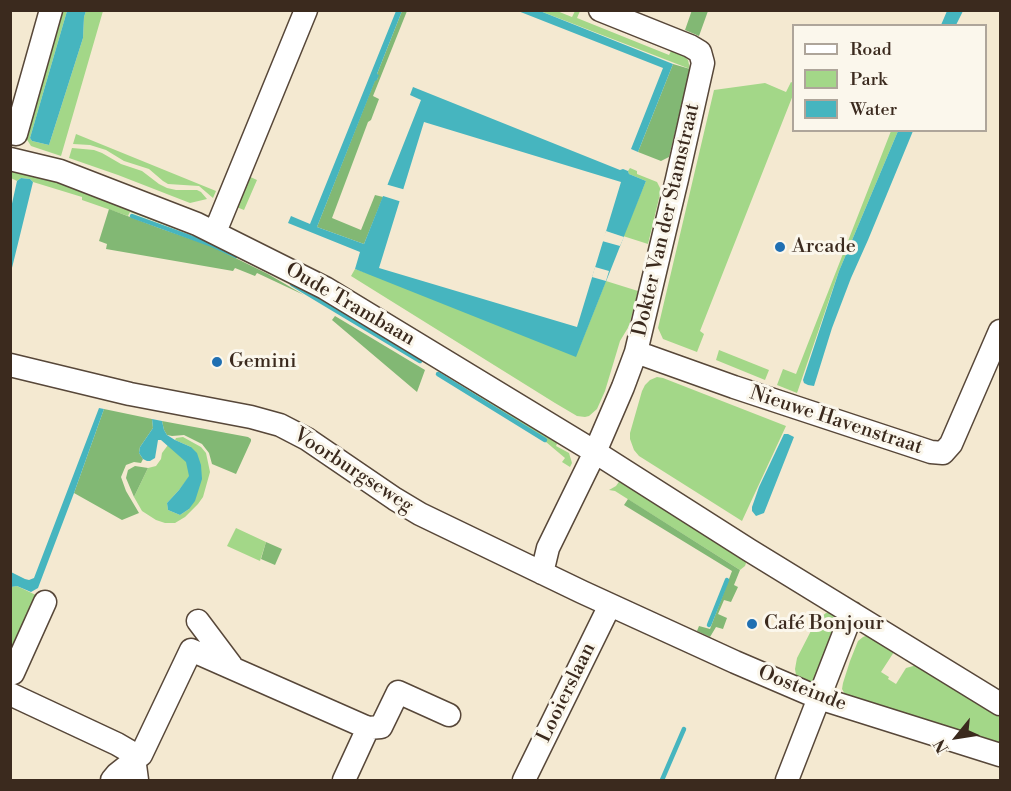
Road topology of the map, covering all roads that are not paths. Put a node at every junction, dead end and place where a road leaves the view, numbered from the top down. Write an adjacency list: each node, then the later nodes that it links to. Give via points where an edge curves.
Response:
1 (51, 10): 4 (street)
2 (306, 10): 6 (street)
3 (600, 10): 8 (street, Dokter Van der Stamstraat, via 690,46 700,52 703,63)
4 (13, 133)
5 (10, 159): 6 (street, Oude Trambaan, via 60,171)
6 (215, 232): 10 (street, Oude Trambaan, via 325,288)
7 (1000, 331): 8 (street, Nieuwe Havenstraat, via 951,444 943,453)
8 (636, 352): 10 (street, Dokter Van der Stamstraat)
9 (10, 365): 11 (street, Voorburgseweg, via 280,425 420,514)
10 (601, 455): 11 (street, Dokter Van der Stamstraat, via 548,548); 14 (street, Oude Trambaan)
11 (542, 573): 13 (street, Voorburgseweg)
12 (45, 602): 17 (street)
13 (610, 605): 19 (street, Oosteinde); 26 (street, Looierslaan)
14 (852, 613): 19 (street); 20 (street)
15 (191, 650): 16 (street); 16 (street, via 189,639 195,618); 24 (street, via 141,755)
16 (233, 668): 22 (street)
17 (10, 674)
18 (10, 694): 24 (street, via 129,751)
19 (819, 698): 23 (street, Oosteinde); 27 (street)
20 (1000, 704)
21 (449, 715): 22 (street, via 398,692 381,727)
22 (368, 728): 25 (street)
23 (1000, 755)
24 (127, 774)
25 (344, 780)
26 (524, 780)
27 (787, 780)

